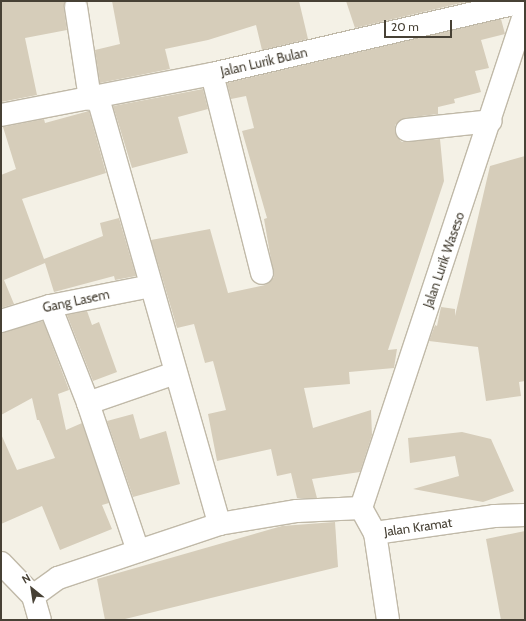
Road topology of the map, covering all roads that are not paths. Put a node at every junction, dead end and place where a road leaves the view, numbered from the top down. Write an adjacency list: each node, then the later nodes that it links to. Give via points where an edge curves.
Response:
1 (525, 1): 4 (street, Jalan Lurik Bulan)
2 (76, 7): 5 (street)
3 (525, 12): 7 (street, Jalan Lurik Waseso)
4 (212, 74): 5 (street, Jalan Lurik Bulan); 9 (street)
5 (94, 99): 6 (street, Jalan Lurik Bulan); 10 (street)
6 (1, 115)
7 (491, 121): 8 (street); 15 (street, Jalan Lurik Waseso)
8 (408, 130)
9 (262, 273)
10 (151, 286): 11 (street, Gang Lasem); 13 (street)
11 (50, 306): 12 (street, Gang Lasem); 14 (street)
12 (1, 321)
13 (175, 373): 14 (street); 17 (street)
14 (88, 403): 19 (street)
15 (361, 508): 17 (street, via 297,511); 18 (street)
16 (525, 515): 18 (street, Jalan Kramat, via 494,516)
17 (219, 524): 19 (street)
18 (375, 533): 23 (street, Jalan Kramat)
19 (138, 551): 21 (street, via 58,578)
20 (1, 563): 21 (street)
21 (33, 596): 22 (street)
22 (40, 620)
23 (388, 620)

